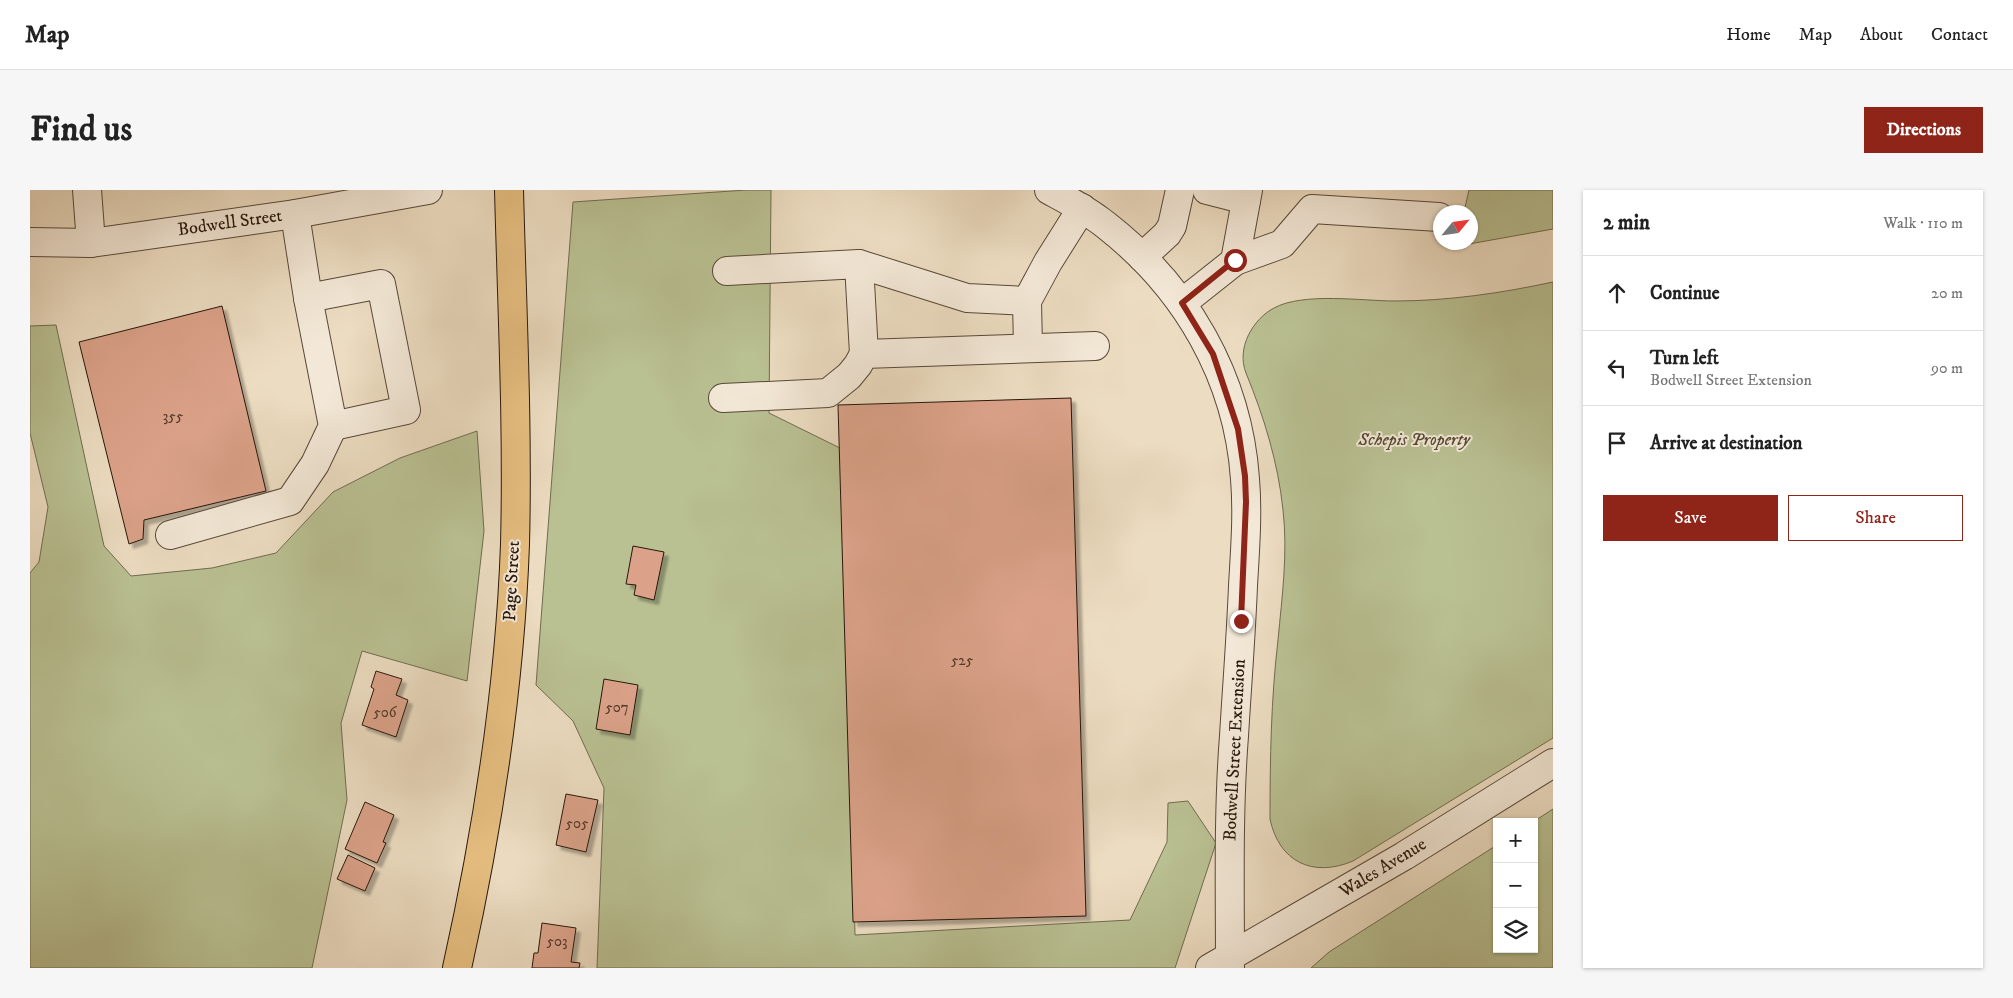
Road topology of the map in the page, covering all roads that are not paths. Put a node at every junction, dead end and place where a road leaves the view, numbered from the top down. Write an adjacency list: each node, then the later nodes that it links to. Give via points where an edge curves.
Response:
1 (87, 190): 14 (street)
2 (428, 190): 7 (street, Bodwell Street)
3 (509, 190): 30 (main road, Page Street, via 516,494 511,605 492,786)
4 (1049, 190): 10 (street, Bodwell Street Extension)
5 (1180, 190): 15 (street, via 1172,226)
6 (1207, 190): 8 (street)
7 (363, 195): 11 (street, Bodwell Street)
8 (1247, 195): 16 (street)
9 (1314, 200): 12 (street); 16 (street, via 1282,244)
10 (1082, 208): 15 (street, Bodwell Street Extension, via 1108,226); 20 (street)
11 (295, 214): 14 (street, Bodwell Street); 19 (street)
12 (1433, 216)
13 (30, 242): 14 (street, Bodwell Street)
14 (91, 243)
15 (1142, 257): 21 (street, Bodwell Street Extension)
16 (1235, 260): 21 (street)
17 (859, 264): 18 (street); 20 (street, via 967,298); 24 (street)
18 (726, 270)
19 (308, 298): 26 (street); 26 (street, via 381,284 406,410)
20 (1027, 301): 23 (street)
21 (1182, 303): 29 (street, Bodwell Street Extension, via 1213,354 1232,406 1245,476 1246,546 1230,790)
22 (1095, 346): 23 (street)
23 (1028, 348): 24 (street)
24 (864, 354): 25 (street, via 849,376 828,393)
25 (723, 398)
26 (333, 426): 27 (street, via 315,464 290,502)
27 (170, 535)
28 (1553, 763): 29 (street, Wales Avenue)
29 (1223, 964)
30 (457, 968)

